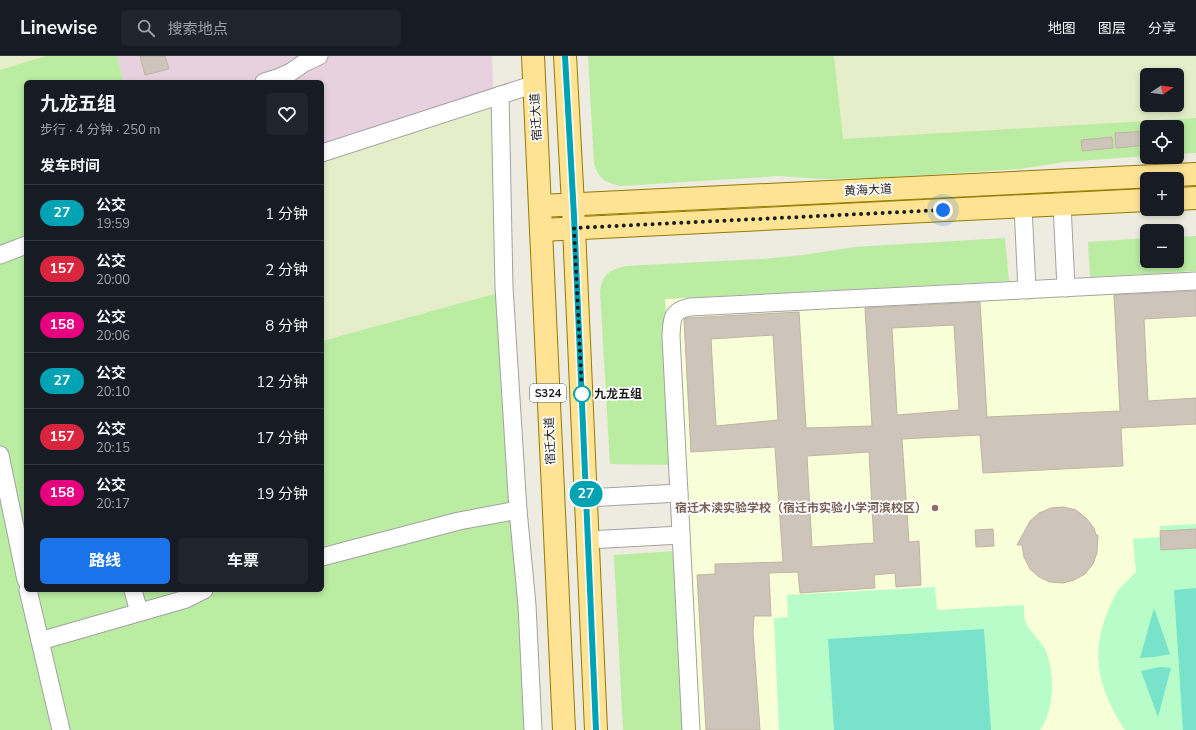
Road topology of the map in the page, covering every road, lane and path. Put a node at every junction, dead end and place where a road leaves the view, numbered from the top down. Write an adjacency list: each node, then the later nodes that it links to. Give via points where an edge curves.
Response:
1 (319, 56): 4 (street)
2 (533, 56): 5 (main road, 宿迁大道 / S324)
3 (565, 56): 13 (main road, S324)
4 (270, 80)
5 (534, 84): 6 (street); 14 (main road, 宿迁大道 / S324)
6 (500, 95): 7 (street); 26 (street, via 504,287)
7 (324, 152)
8 (1196, 174): 13 (main road, 黄海大道)
9 (1196, 198): 10 (main road)
10 (1184, 199)
11 (1140, 200): 12 (main road, 黄海大道)
12 (1062, 204): 15 (main road, 黄海大道); 21 (street)
13 (573, 205): 14 (main road, 黄海大道); 16 (main road, S324)
14 (540, 206): 17 (main road, 宿迁大道 / S324)
15 (1023, 206): 16 (main road, 黄海大道); 22 (street)
16 (574, 228): 17 (main road, 黄海大道); 25 (main road, S324)
17 (541, 230): 38 (main road, 宿迁大道 / S324)
18 (24, 246): 19 (street)
19 (0, 255)
20 (1196, 281): 21 (street)
21 (1066, 288): 22 (street)
22 (1027, 290): 24 (street, via 680,309 674,315 670,336)
23 (0, 455): 30 (street)
24 (679, 493): 25 (street); 27 (street)
25 (586, 498): 28 (main road, S324)
26 (518, 510): 29 (street, via 459,521); 37 (street, via 527,605)
27 (681, 535): 28 (street); 40 (street)
28 (588, 540): 39 (main road, S324)
29 (324, 556)
30 (24, 570)
31 (28, 592): 35 (street)
32 (134, 592): 34 (street)
33 (200, 592): 34 (street, via 186,599)
34 (139, 612): 35 (street)
35 (40, 641): 36 (street)
36 (60, 730)
37 (532, 730)
38 (564, 730)
39 (596, 730)
40 (691, 730)

